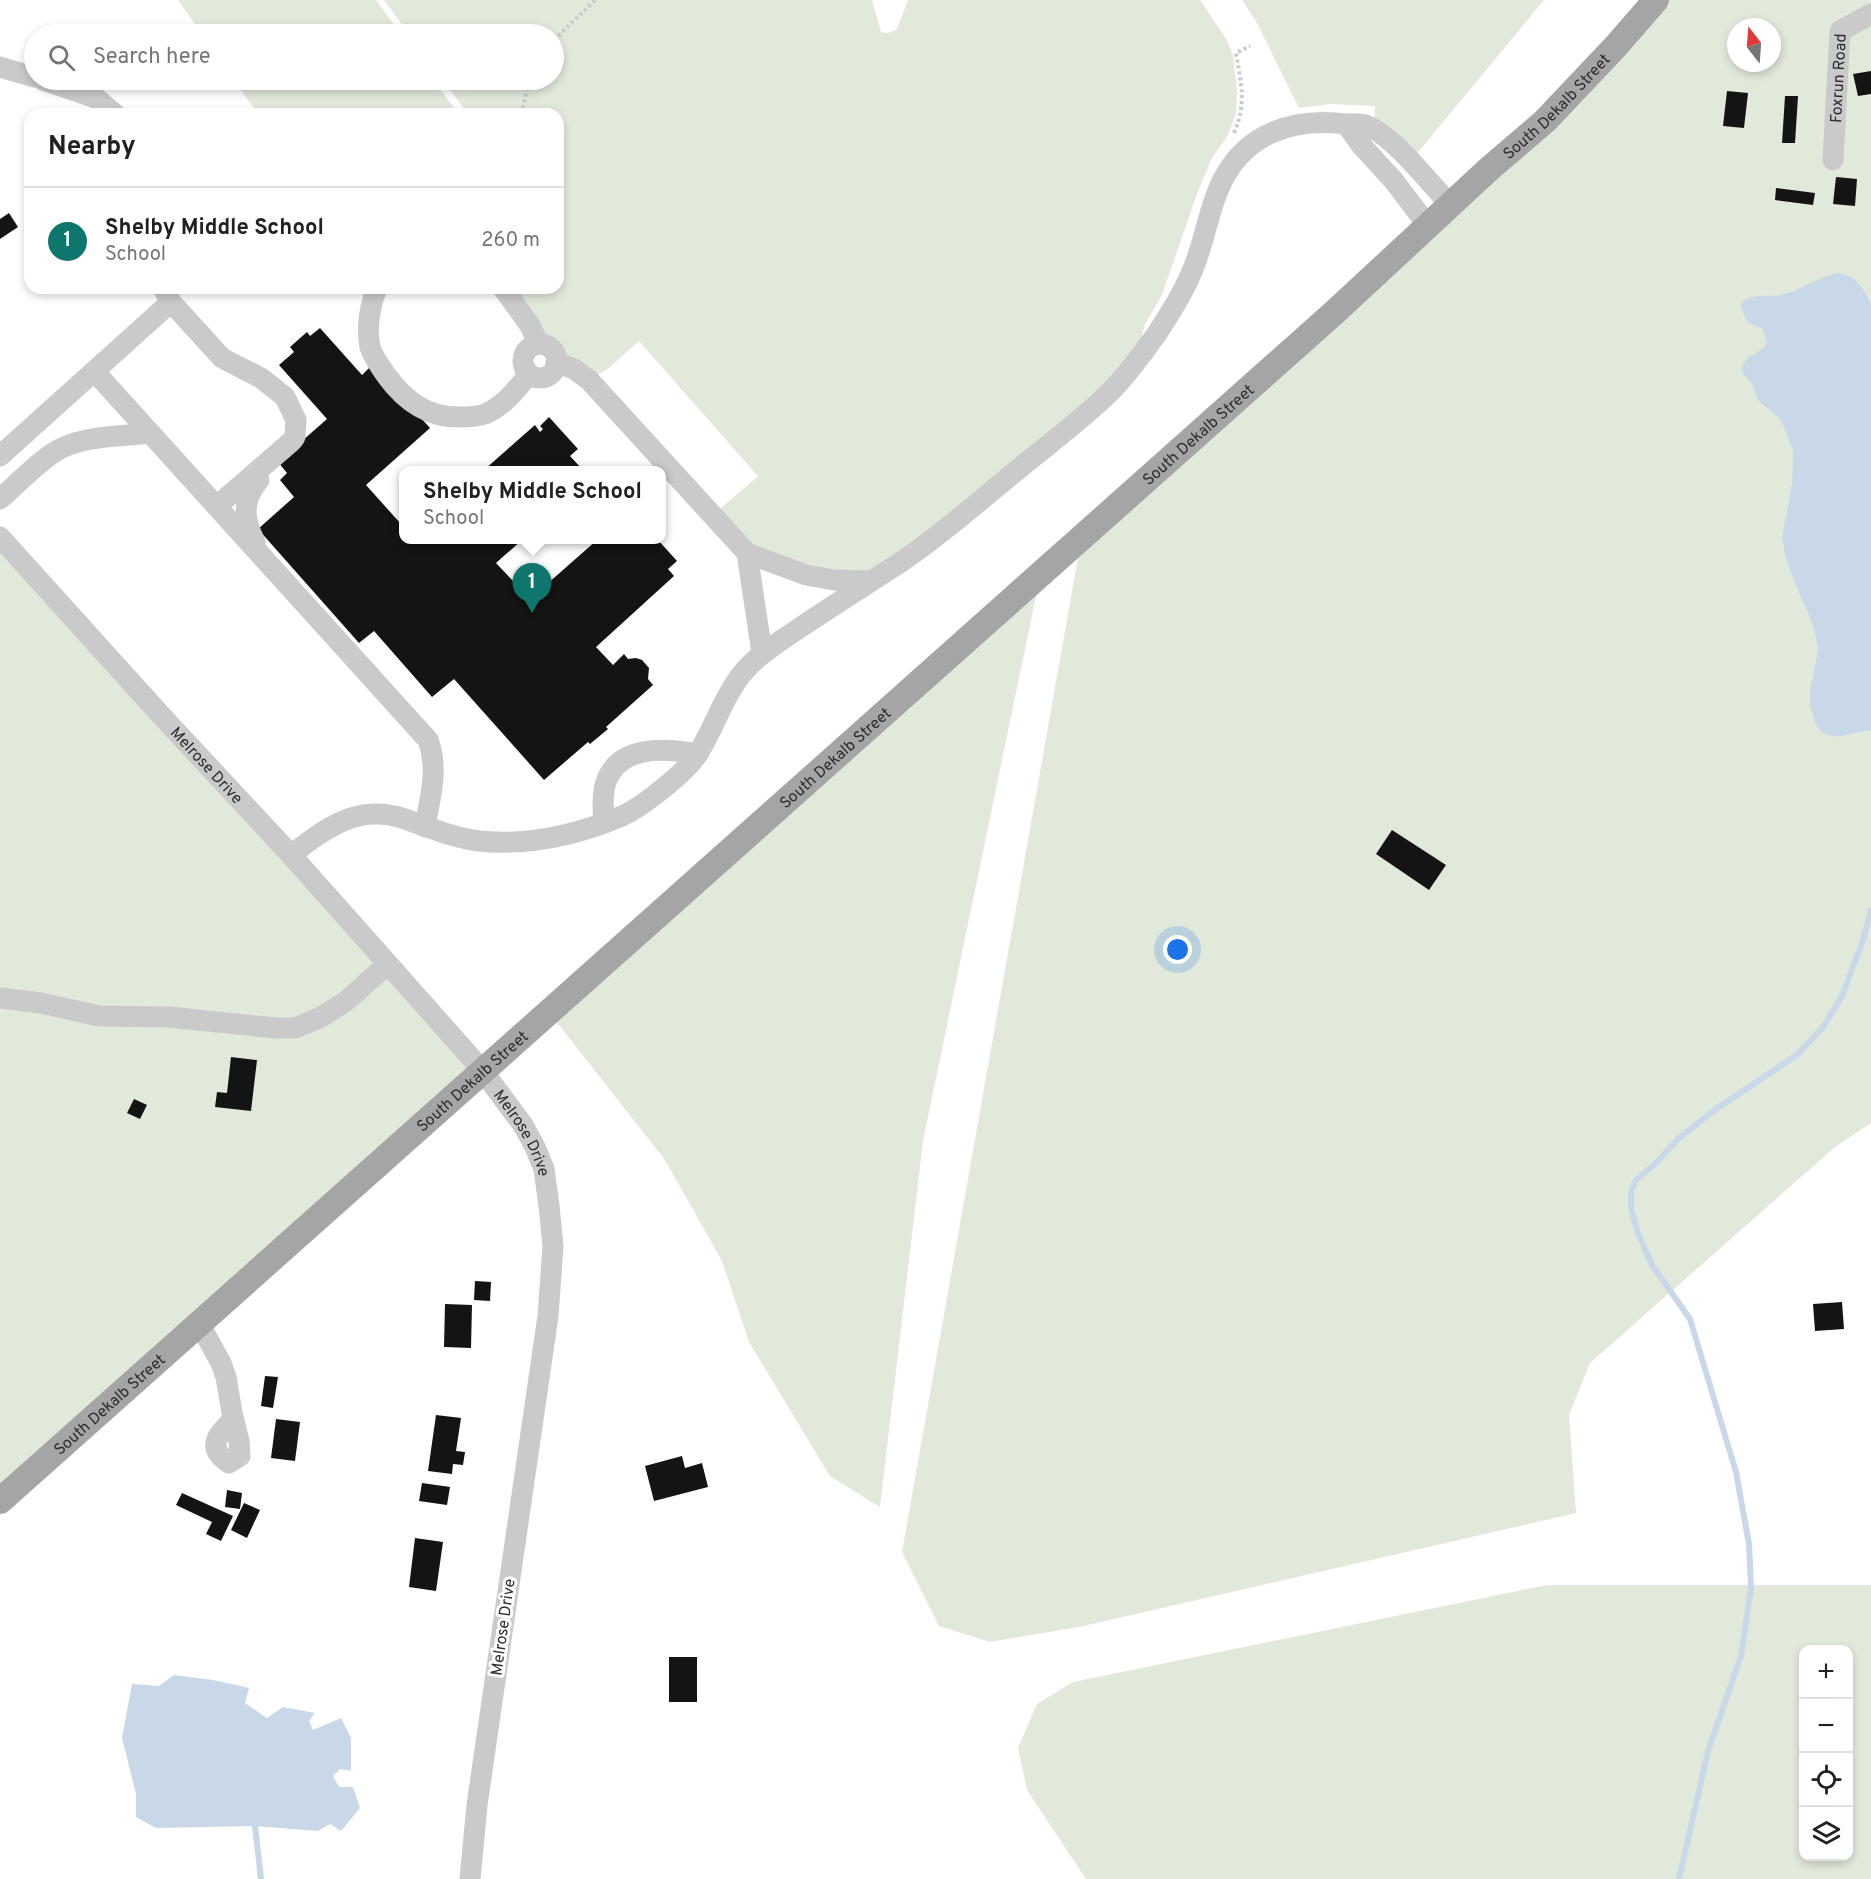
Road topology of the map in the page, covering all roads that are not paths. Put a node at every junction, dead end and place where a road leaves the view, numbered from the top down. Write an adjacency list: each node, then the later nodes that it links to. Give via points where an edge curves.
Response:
1 (1656, 0): 9 (main road, South Dekalb Street, via 1545,121)
2 (1871, 14): 8 (street, Foxrun Road, via 1840,31)
3 (0, 67): 4 (street)
4 (24, 74)
5 (72, 90): 6 (street, via 96,98)
6 (108, 108)
7 (1346, 124): 9 (street, via 1363,124 1379,133); 10 (street); 26 (street, via 1305,122 1287,126 1251,146 1220,186 1198,256 1176,302 1153,339 1107,395 955,521)
8 (1833, 160)
9 (1450, 205): 10 (main road, South Dekalb Street)
10 (1428, 226): 34 (main road, South Dekalb Street)
11 (376, 294): 17 (street, via 369,328 371,350 394,387 415,406 445,417 484,414 514,393)
12 (507, 294): 14 (street)
13 (167, 295): 16 (street); 20 (street, via 222,358 275,388 291,406 296,420 294,437)
14 (539, 344): 15 (street, via 555,353); 17 (street, via 528,348 523,356)
15 (556, 362): 17 (street, via 552,372 545,376); 25 (street, via 589,380)
16 (95, 372): 18 (street); 19 (street)
17 (529, 374)
18 (149, 434): 21 (street, via 91,439 67,446 45,459); 22 (street)
19 (0, 456)
20 (256, 472): 22 (street); 24 (street, via 259,480 246,502 247,526)
21 (0, 499)
22 (217, 506): 24 (street)
23 (0, 537): 31 (street, Melrose Drive)
24 (254, 547): 30 (street, via 428,740 435,767)
25 (747, 553): 26 (street, via 806,575); 27 (street)
26 (869, 581): 27 (street)
27 (762, 653): 28 (street, via 727,696)
28 (698, 754): 29 (street, via 680,775 627,813); 29 (street, via 654,749 621,762 605,784)
29 (604, 823): 30 (street, via 571,835 518,841 478,841)
30 (425, 827): 31 (street, via 387,815 357,816 325,829)
31 (291, 855): 32 (street, Melrose Drive)
32 (388, 964): 33 (street, via 345,1002 295,1028 169,1017 99,1016); 34 (street, Melrose Drive)
33 (0, 998)
34 (482, 1070): 35 (main road, South Dekalb Street); 38 (street, Melrose Drive, via 536,1147 544,1169 553,1246 548,1316 480,1782)
35 (199, 1323): 36 (street, via 224,1371); 37 (main road, South Dekalb Street)
36 (233, 1420)
37 (0, 1501)
38 (470, 1879)

